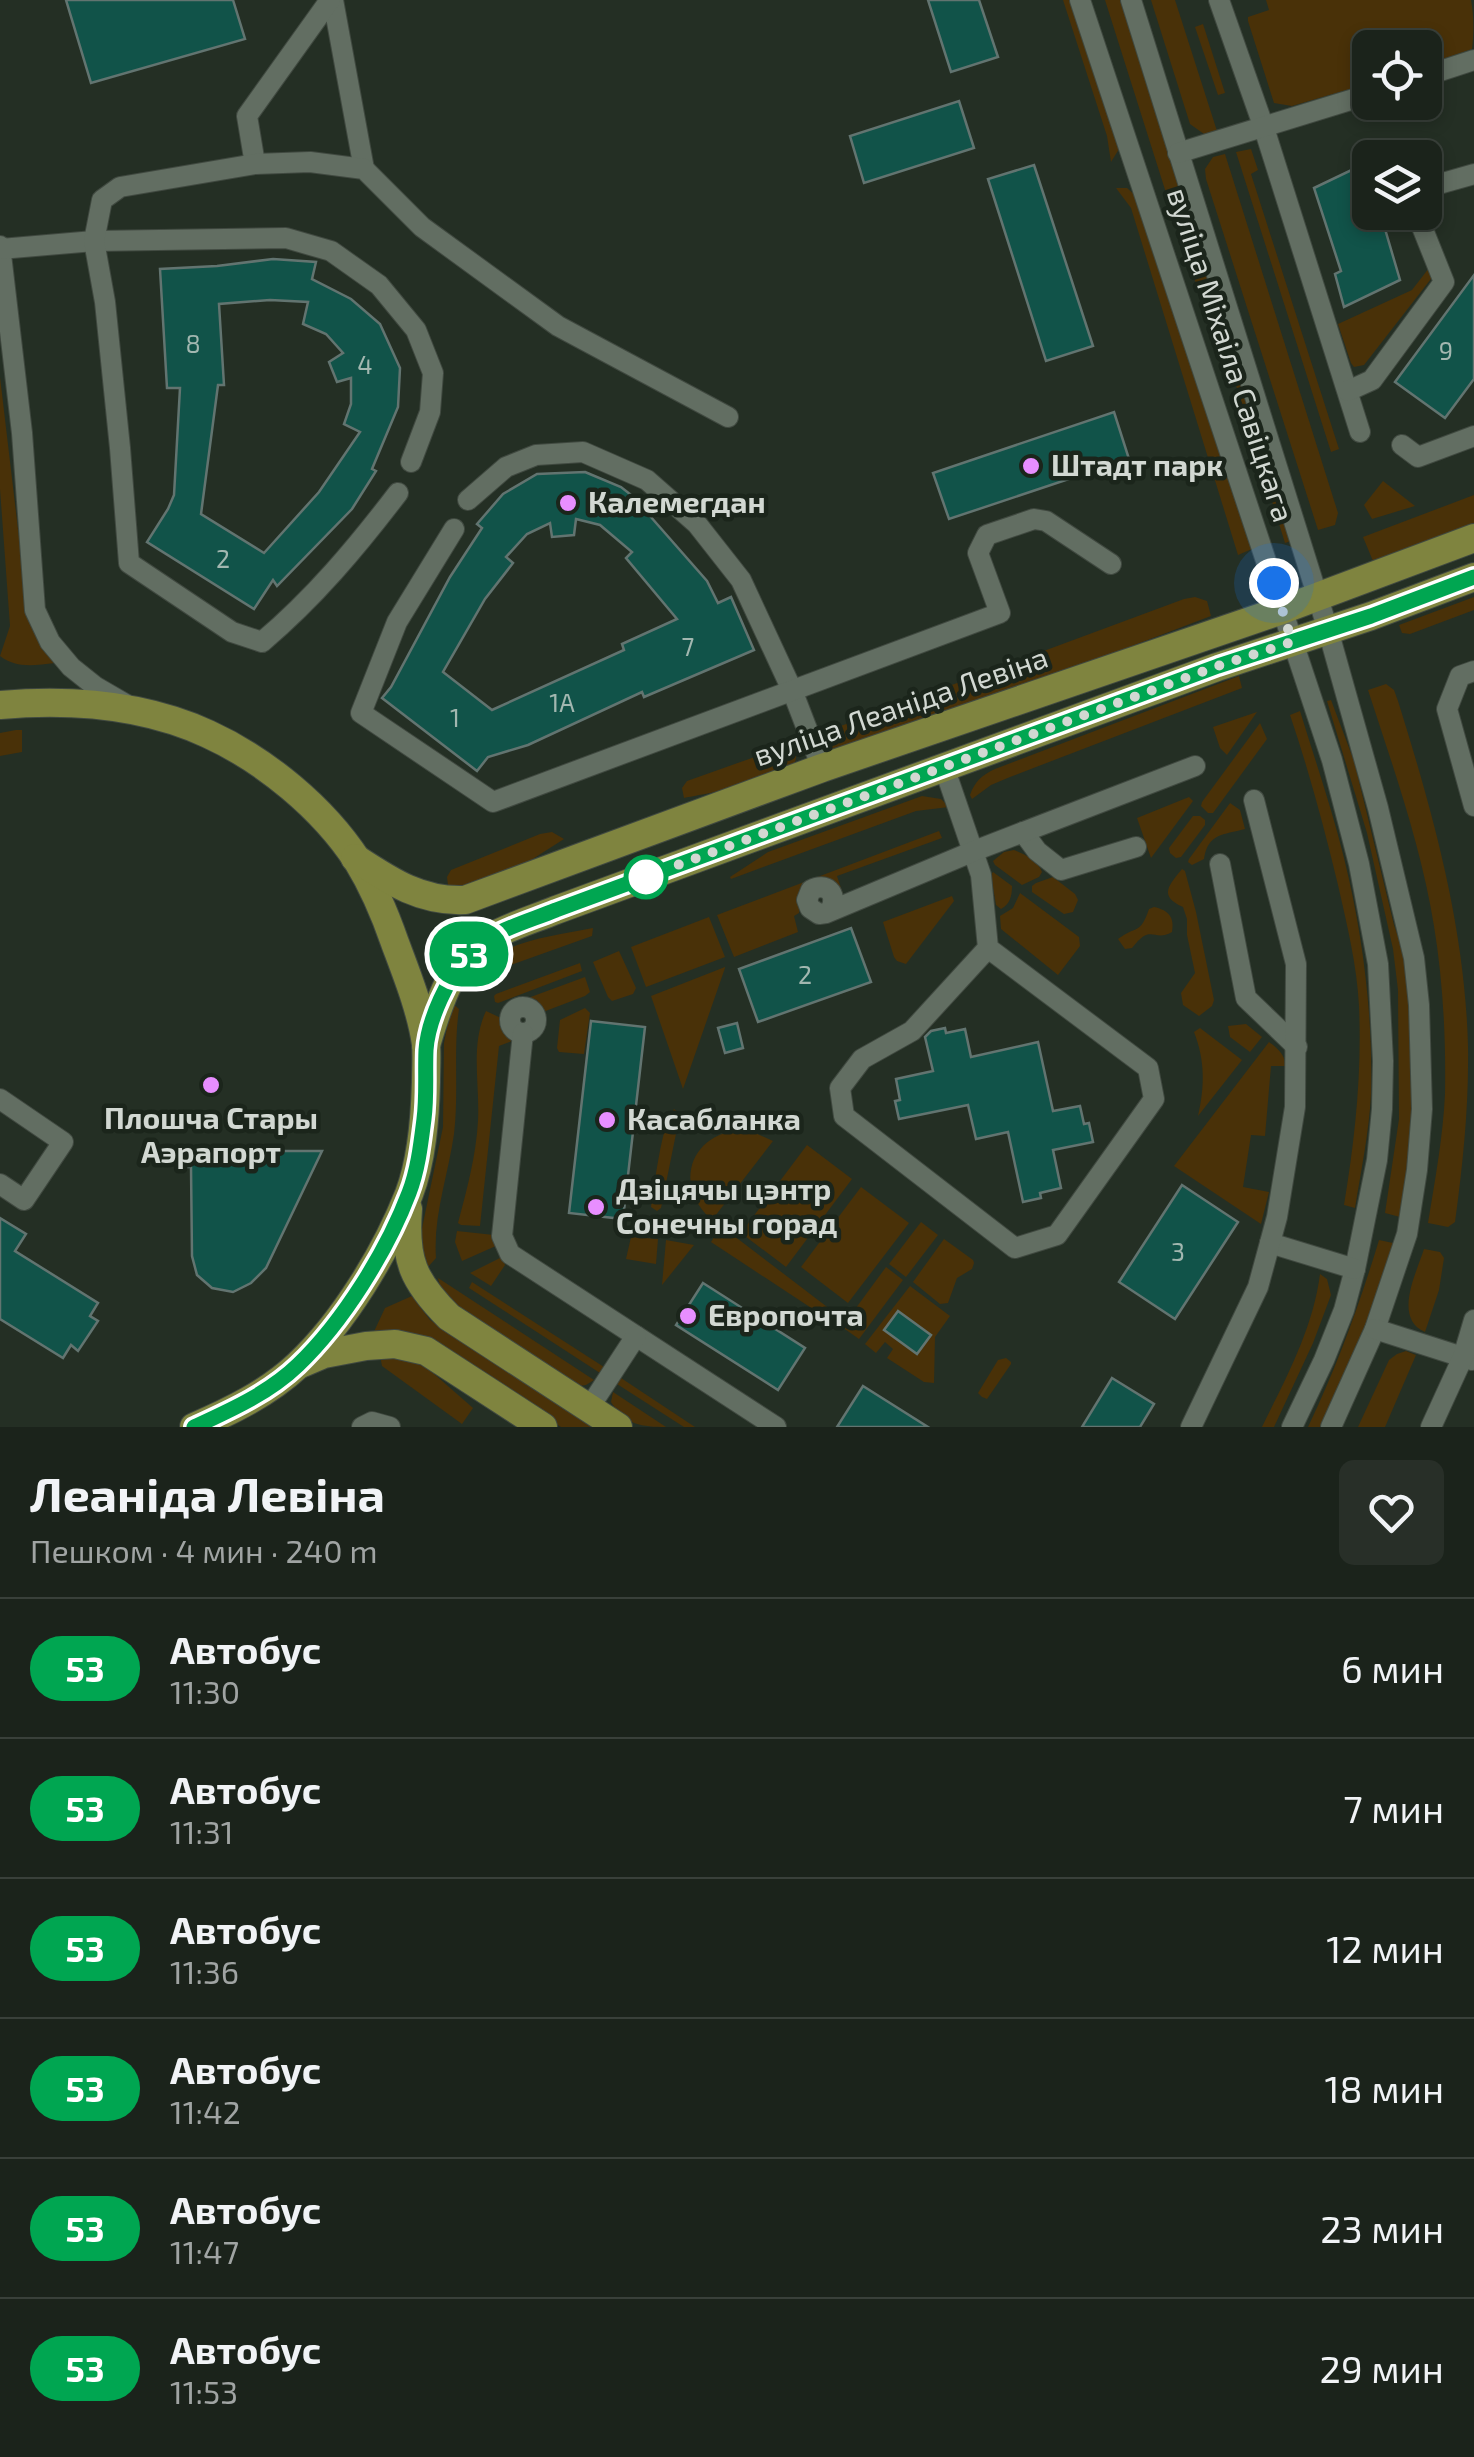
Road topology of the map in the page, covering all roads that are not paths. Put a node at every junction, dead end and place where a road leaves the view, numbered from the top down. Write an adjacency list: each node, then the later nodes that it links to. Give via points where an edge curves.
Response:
1 (332, 0): 10 (street, via 247,116); 11 (street)
2 (1080, 0): 30 (street, вуліца Міхаіла Савіцкага)
3 (1131, 0): 9 (street, вуліца Міхаіла Савіцкага)
4 (1224, 4): 8 (street)
5 (1474, 60): 6 (street)
6 (1442, 70)
7 (1352, 100): 8 (street)
8 (1264, 128): 9 (street); 17 (street)
9 (1178, 153): 29 (street, вуліца Міхаіла Савіцкага)
10 (254, 164): 11 (street); 15 (street, via 120,187 102,200)
11 (364, 169): 18 (street, via 422,228 558,326)
12 (1474, 174): 13 (street)
13 (1442, 183)
14 (1423, 230): 17 (street, via 1444,282 1372,380)
15 (94, 241): 16 (street); 22 (street, via 286,238 331,252 378,285 422,344 432,373 430,412); 23 (street, via 129,563 232,632 262,642 321,588)
16 (0, 248): 36 (street, via 35,610 70,667)
17 (1348, 391): 19 (street)
18 (728, 417)
19 (1360, 432)
20 (1473, 436): 21 (street, via 1418,457)
21 (1402, 446)
22 (412, 462)
23 (398, 493)
24 (468, 500): 34 (street, via 506,467 536,455 583,452 647,480 697,524 741,580)
25 (454, 529): 34 (street, via 398,622 361,713 494,802)
26 (1474, 538): 29 (main road, вуліца Леаніда Левіна)
27 (1111, 564): 34 (street, via 1046,521 987,535 978,553 1000,613)
28 (1474, 577): 31 (main road)
29 (1318, 596): 30 (main road, вуліца Леаніда Левіна); 31 (street, вуліца Міхаіла Савіцкага)
30 (1282, 610): 32 (street, вуліца Міхаіла Савіцкага); 39 (main road, вуліца Леаніда Левіна)
31 (1328, 630): 32 (main road); 58 (street, вуліца Міхаіла Савіцкага, via 1391,858 1419,1005 1417,1170 1407,1234)
32 (1292, 642): 38 (main road); 56 (street, вуліца Міхаіла Савіцкага, via 1340,790 1378,964 1382,1109)
33 (1474, 671): 41 (street, via 1460,676 1447,709)
34 (792, 690): 39 (street)
35 (0, 705): 36 (main road, via 56,702)
36 (138, 712): 45 (main road, via 207,733 243,753 298,794)
37 (1196, 766): 42 (street)
38 (944, 767): 44 (street); 50 (main road, via 489,938 453,976)
39 (822, 768): 45 (main road, вуліца Леаніда Левіна, via 465,900 414,893)
40 (1254, 800): 51 (street, via 1296,964)
41 (1474, 806)
42 (1023, 832): 43 (street, via 1061,870); 44 (street)
43 (1136, 847)
44 (974, 851): 47 (street); 48 (street)
45 (356, 858): 50 (main road, via 402,959)
46 (1220, 864): 51 (street, via 1246,998)
47 (832, 909)
48 (988, 948): 48 (street, via 912,1031 862,1059 840,1088 844,1116 1015,1248 1057,1236 1154,1100 1148,1068)
49 (522, 1033): 59 (street, via 504,1245)
50 (426, 1046): 54 (main road, via 425,1113)
51 (1297, 1047): 55 (street, via 1295,1106)
52 (0, 1099): 53 (street, via 63,1142 24,1200)
53 (0, 1184)
54 (409, 1192): 61 (main road, via 363,1283); 62 (main road, via 410,1262 433,1301)
55 (1270, 1243): 56 (street); 69 (street, via 1258,1286)
56 (1355, 1269): 70 (street, вуліца Міхаіла Савіцкага)
57 (1474, 1320): 60 (street)
58 (1375, 1328): 60 (street); 71 (street, вуліца Міхаіла Савіцкага)
59 (636, 1336): 62 (street); 68 (street)
60 (1469, 1359): 72 (street)
61 (298, 1366): 63 (main road, via 257,1396); 66 (main road, via 366,1346 426,1351)
62 (589, 1408): 67 (main road)
63 (194, 1427)
64 (362, 1427): 65 (street)
65 (390, 1427)
66 (543, 1427)
67 (618, 1427)
68 (776, 1427)
69 (1191, 1427)
70 (1292, 1427)
71 (1330, 1427)
72 (1432, 1427)

